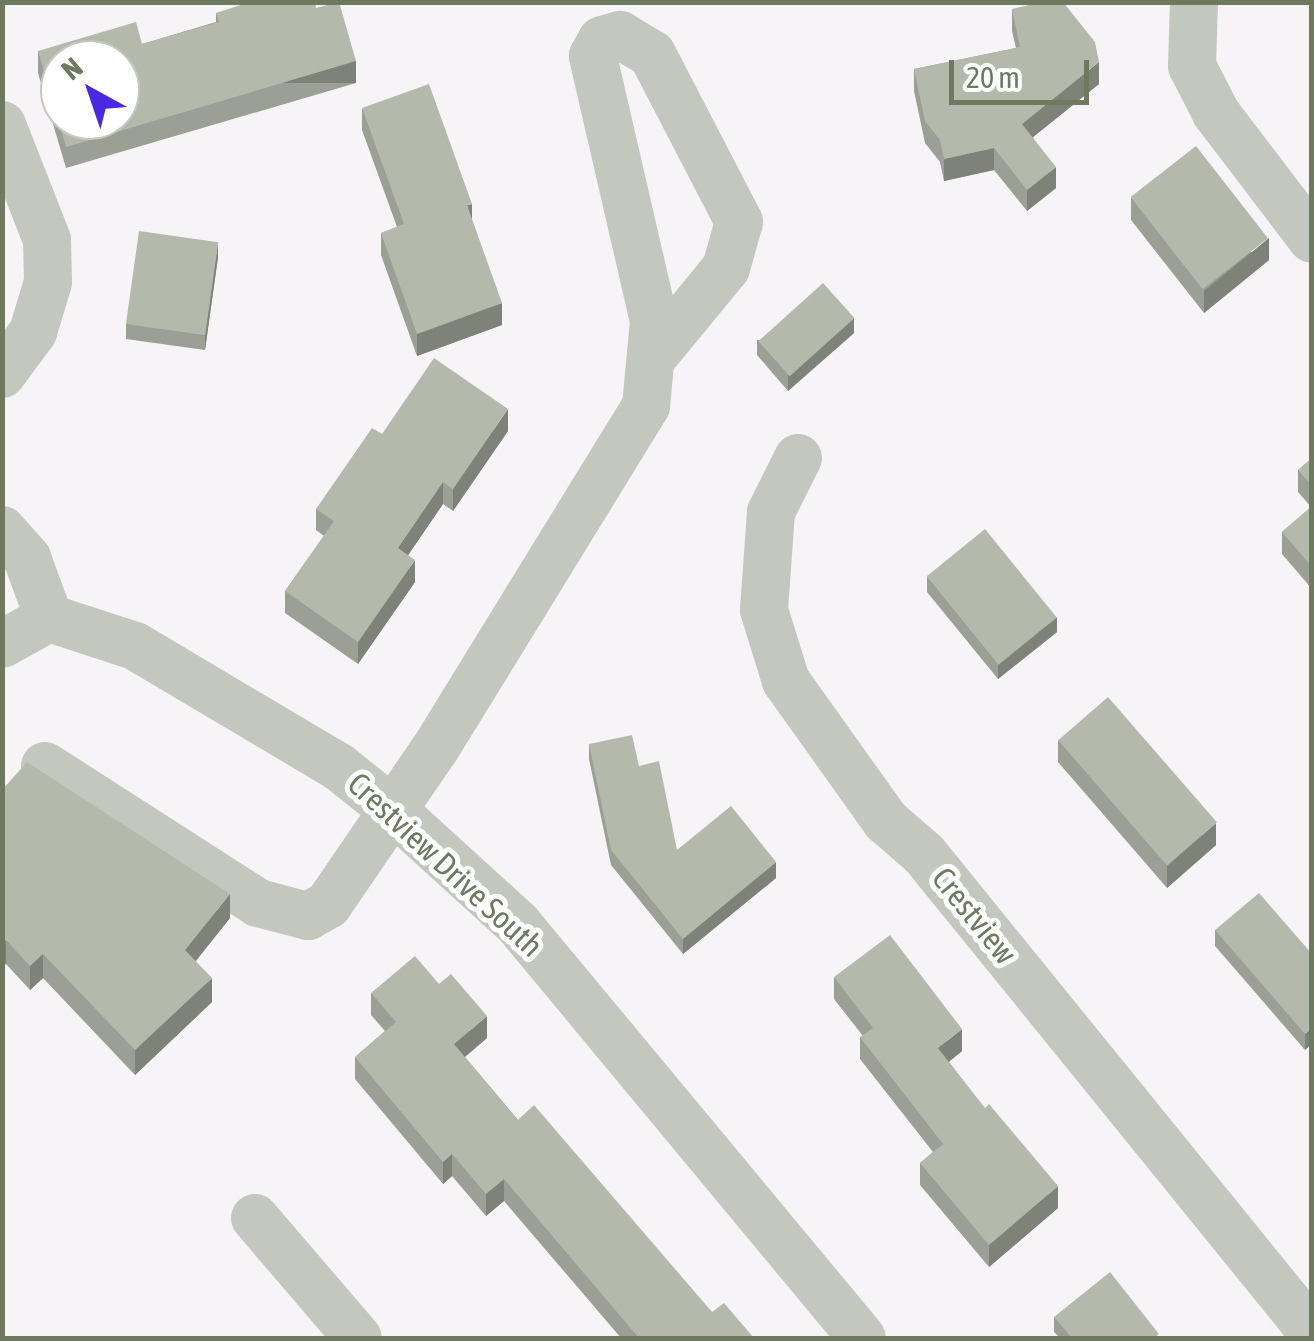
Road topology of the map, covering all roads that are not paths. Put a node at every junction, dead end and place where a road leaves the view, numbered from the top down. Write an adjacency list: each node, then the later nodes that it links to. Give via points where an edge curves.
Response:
1 (1194, 2): 3 (street, via 1192,66 1216,113)
2 (2, 124): 5 (street, via 47,240 48,282 33,332)
3 (1312, 240)
4 (654, 357): 4 (street, via 726,268 739,222 652,54 620,35 602,40 593,56 654,321); 11 (street, via 646,406 623,450)
5 (2, 374)
6 (798, 458): 13 (street, Crestview, via 771,512 764,610 786,680 886,821 924,854)
7 (2, 530): 8 (street, via 27,558)
8 (49, 618): 9 (street); 11 (street, Crestview Drive South, via 135,646 339,767)
9 (2, 644)
10 (45, 766): 11 (street, via 258,903 308,916 328,904)
11 (395, 812): 15 (street, Crestview Drive South, via 518,924)
12 (256, 1218): 14 (street)
13 (1312, 1332)
14 (358, 1338)
15 (862, 1338)

